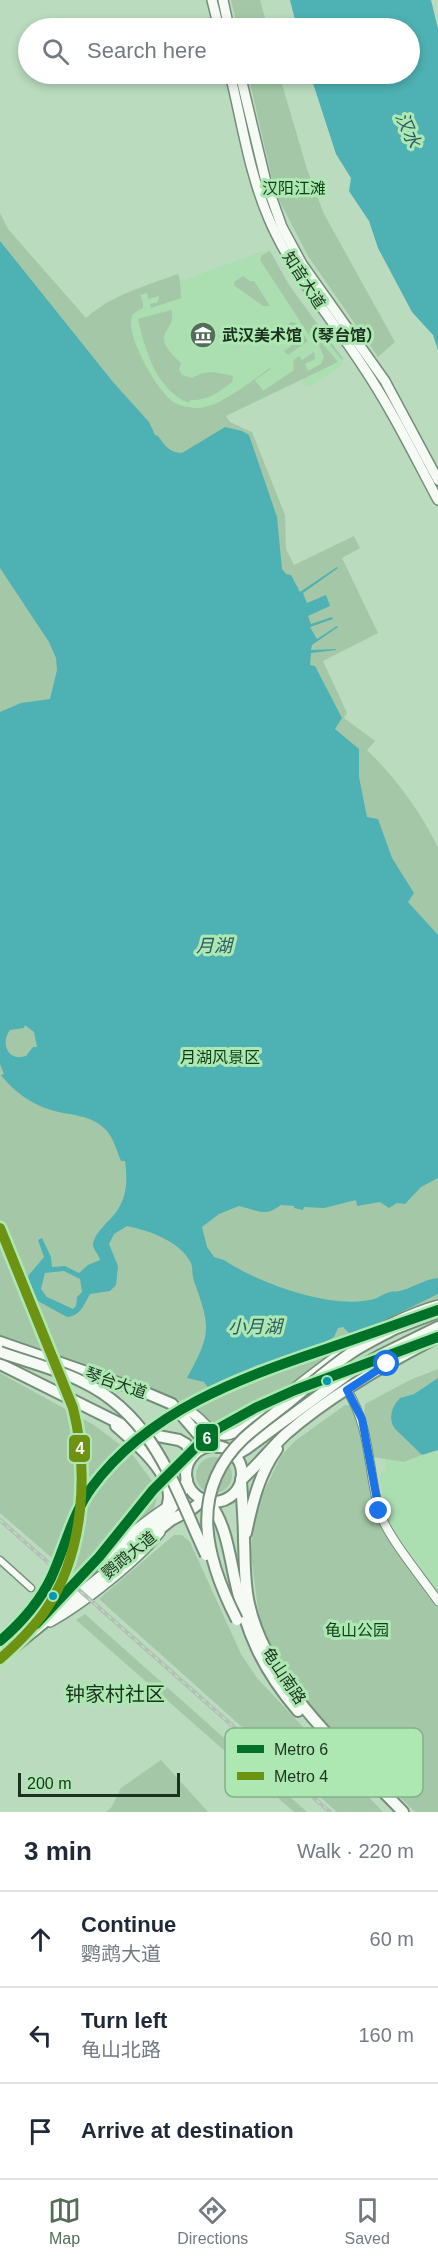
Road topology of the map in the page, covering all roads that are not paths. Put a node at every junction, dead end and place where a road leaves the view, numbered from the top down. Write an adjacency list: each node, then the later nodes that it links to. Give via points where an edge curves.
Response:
1 (212, 0): 3 (main road)
2 (223, 0): 4 (main road)
3 (216, 18)
4 (228, 18)
5 (232, 84): 8 (main road, 知音大道, via 255,180 279,242 369,375)
6 (242, 84): 7 (main road, 知音大道, via 266,182 282,227 302,264 385,381)
7 (438, 480)
8 (438, 500)
9 (438, 1305): 17 (main road, via 392,1323 341,1351 235,1434 214,1433 189,1411)
10 (438, 1312): 30 (main road, bridge, via 394,1329 343,1359 242,1440 228,1458 213,1486 206,1515 209,1547)
11 (438, 1327): 21 (main road, via 365,1363 246,1449)
12 (438, 1337): 16 (main road)
13 (0, 1342): 17 (main road, 琴台大道, via 144,1392)
14 (0, 1352): 30 (main road, bridge, via 85,1382 131,1416 155,1447)
15 (0, 1364): 18 (main road, 琴台大道)
16 (347, 1390): 19 (main road); 31 (street, via 362,1419 381,1518)
17 (178, 1409): 20 (main road, 琴台大道, via 203,1440)
18 (108, 1417): 22 (main road, 琴台大道, via 137,1432 179,1440); 26 (main road, via 156,1467 167,1488)
19 (289, 1432): 24 (main road); 27 (main road, via 265,1469)
20 (217, 1447): 21 (main road); 22 (main road, via 208,1447)
21 (230, 1452): 24 (main road, via 240,1464)
22 (193, 1456): 23 (main road, via 187,1467)
23 (187, 1480): 25 (main road, via 192,1492); 26 (main road, 鹦鹉大道)
24 (241, 1480): 25 (main road, via 226,1500); 27 (main road)
25 (206, 1501): 26 (main road, 鹦鹉大道, via 192,1509); 34 (main road, via 219,1517)
26 (168, 1514): 32 (main road, 鹦鹉大道)
27 (244, 1540): 37 (main road, 龟山南路, via 249,1604 256,1630 267,1655 300,1702)
28 (0, 1560): 29 (street)
29 (31, 1588)
30 (226, 1598): 34 (main road, bridge)
31 (438, 1600)
32 (30, 1629): 33 (main road, 鹦鹉大道); 35 (main road, 鹦鹉大道)
33 (0, 1647)
34 (255, 1649): 36 (main road, 龟山南路, via 281,1691)
35 (0, 1658)
36 (316, 1728)
37 (324, 1728)
38 (380, 1797): 40 (main road, 龟山南路)
39 (389, 1797): 41 (main road, 龟山南路)
40 (394, 1812)
41 (403, 1812)

